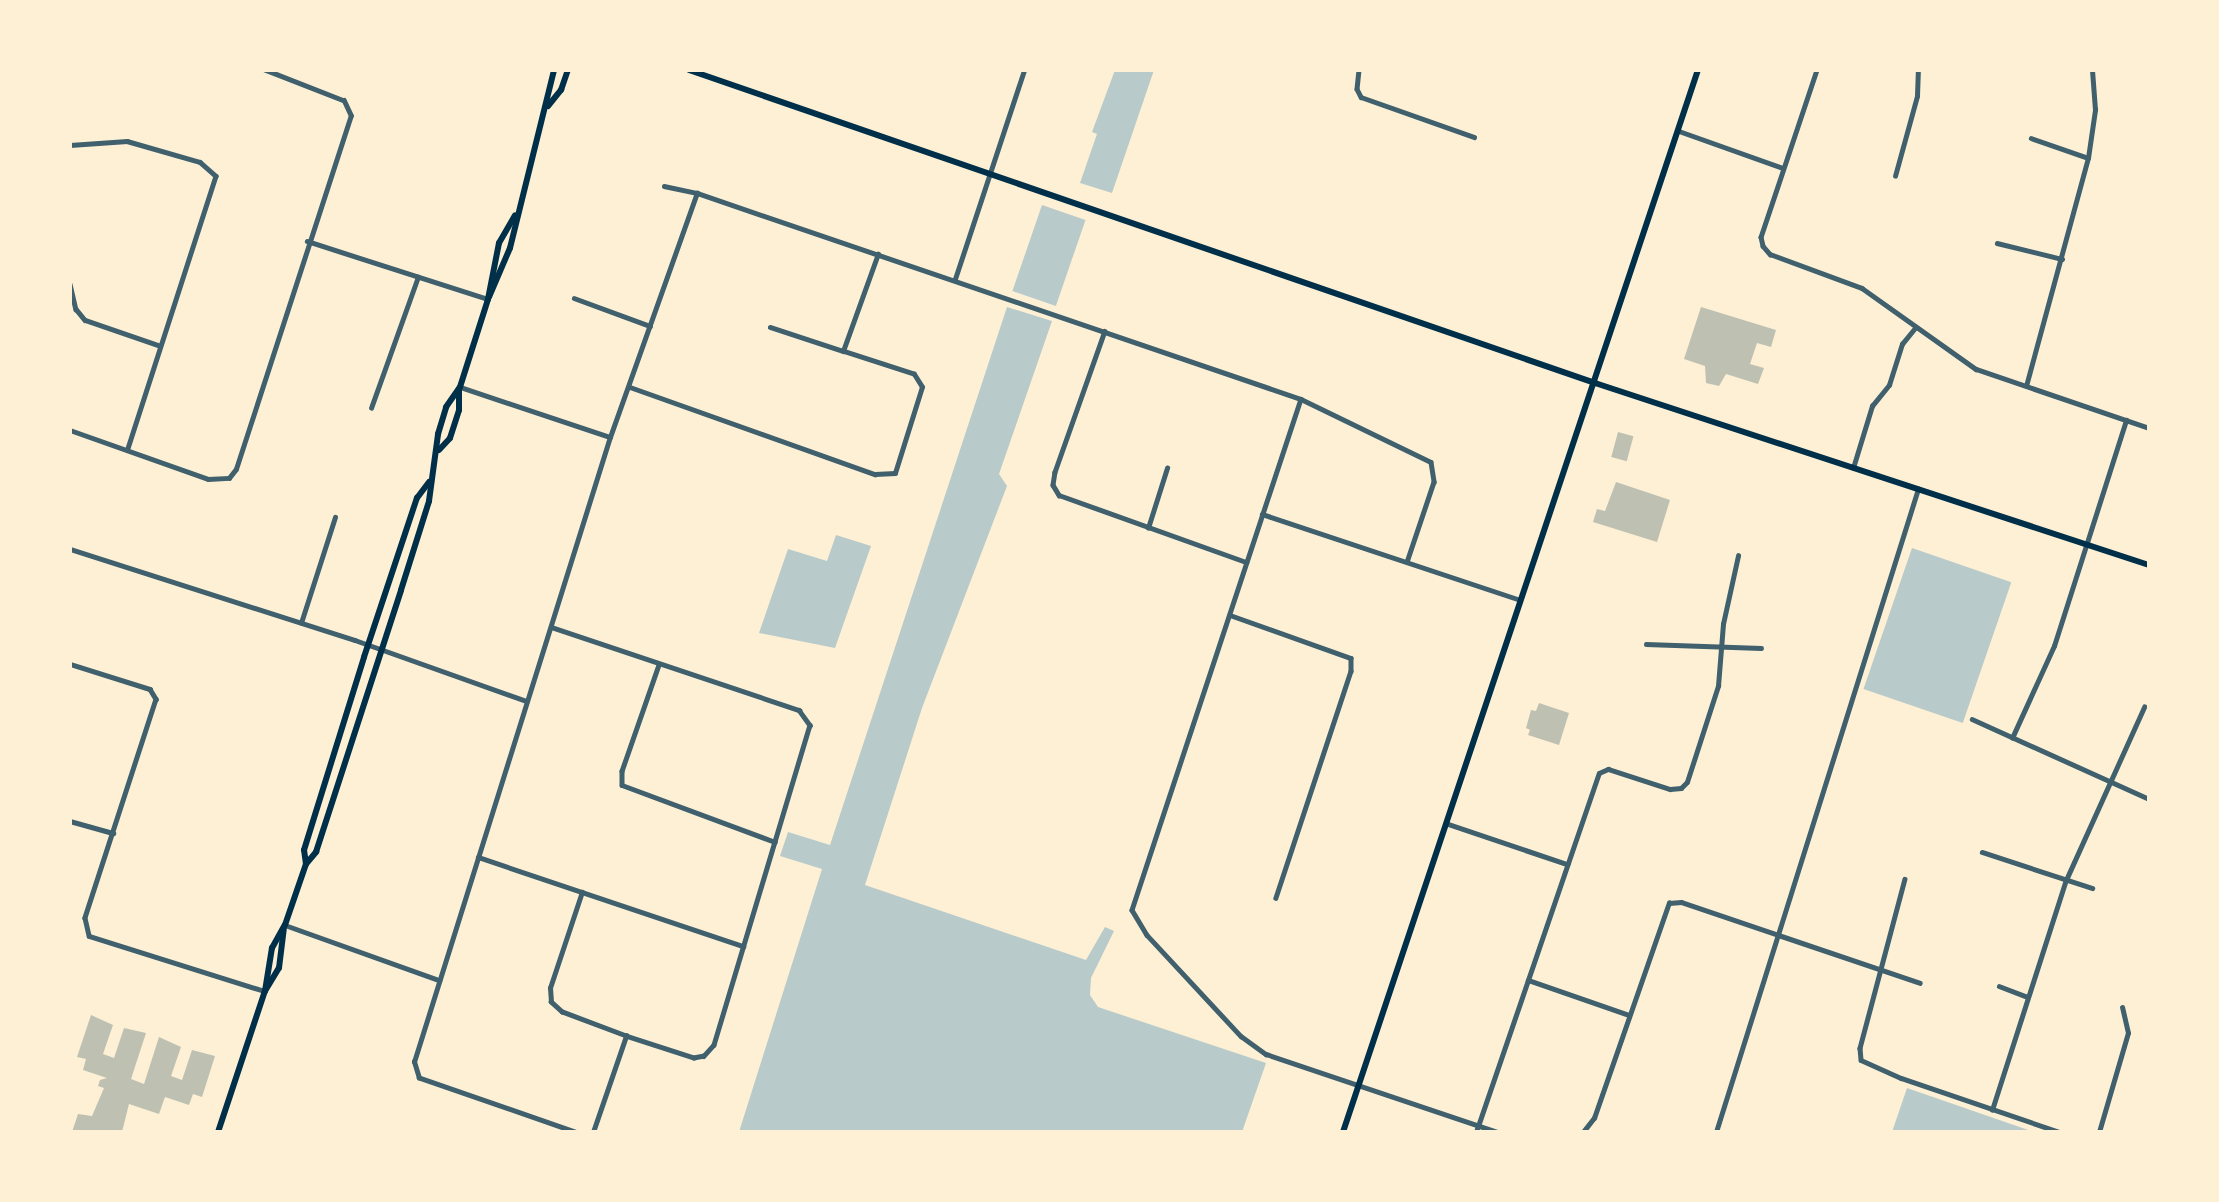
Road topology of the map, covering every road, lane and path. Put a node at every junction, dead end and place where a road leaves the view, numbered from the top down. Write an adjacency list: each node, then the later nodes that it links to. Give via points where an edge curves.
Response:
1 (265, 70): 23 (street, via 344,101 351,109)
2 (554, 70): 11 (main road)
3 (568, 70): 11 (main road, via 561,90)
4 (689, 70): 18 (main road)
5 (1024, 70): 18 (street)
6 (1359, 70): 13 (street, via 1361,97)
7 (1698, 70): 12 (main road)
8 (1817, 70): 17 (street)
9 (1918, 70): 19 (street, via 1917,96)
10 (2092, 70): 16 (street, via 2095,110)
11 (548, 106): 22 (main road)
12 (1679, 131): 17 (street); 38 (main road)
13 (1474, 137)
14 (2031, 138): 16 (street)
15 (70, 145): 36 (street, via 127,141 200,162 216,176)
16 (2088, 158): 26 (street)
17 (1783, 168): 34 (street, via 1761,237 1763,246 1770,254 1862,288)
18 (991, 176): 28 (street); 38 (main road)
19 (1895, 176)
20 (664, 186): 21 (street)
21 (697, 193): 25 (street); 32 (street)
22 (515, 215): 31 (main road, via 500,280); 31 (main road, via 490,272)
23 (307, 241): 27 (street); 48 (street, via 236,469 229,478 208,479)
24 (1997, 243): 26 (street)
25 (877, 254): 28 (street); 37 (street)
26 (2062, 259): 39 (street)
27 (418, 277): 31 (street); 43 (street)
28 (955, 279): 35 (street)
29 (70, 284): 36 (street, via 85,320)
30 (574, 298): 32 (street)
31 (488, 299): 40 (main road)
32 (650, 326): 41 (street)
33 (770, 327): 37 (street)
34 (1915, 328): 39 (street, via 1976,369); 51 (street, via 1902,344 1889,385 1872,407)
35 (1105, 331): 42 (street); 56 (street, via 1053,485 1071,501)
36 (159, 345): 48 (street)
37 (843, 351): 41 (street, via 914,374 922,387 895,473 875,474)
38 (1595, 383): 51 (main road); 63 (main road)
39 (2026, 386): 44 (street)
40 (460, 387): 47 (street); 49 (main road, via 446,407 438,434); 49 (main road, via 450,438)
41 (629, 387): 47 (street)
42 (1301, 399): 54 (street); 61 (street, via 1431,462 1434,482)
43 (371, 408)
44 (2126, 420): 45 (street); 57 (street)
45 (2149, 428)
46 (70, 430): 48 (street)
47 (610, 437): 66 (street)
48 (128, 448)
49 (439, 450): 52 (main road)
50 (1167, 468): 56 (street)
51 (1853, 468): 53 (main road)
52 (429, 482): 68 (main road, via 417,498); 71 (main road, via 429,501)
53 (1918, 489): 57 (main road); 94 (street)
54 (1262, 514): 60 (street); 61 (street)
55 (335, 517): 65 (street)
56 (1148, 528): 60 (street)
57 (2089, 545): 62 (main road); 77 (street, via 2054,646)
58 (70, 549): 65 (street)
59 (1738, 556): 70 (street, via 1723,624)
60 (1246, 562): 64 (street)
61 (1407, 562): 63 (street)
62 (2149, 565)
63 (1520, 600): 81 (main road)
64 (1230, 615): 92 (street, via 1351,658 1351,671); 106 (street, via 1132,910 1147,935 1246,1040 1281,1060)
65 (301, 623): 68 (street)
66 (551, 627): 73 (street); 74 (street)
67 (1646, 644): 70 (street)
68 (368, 645): 71 (street); 86 (main road, via 304,850)
69 (1761, 648): 70 (street)
70 (1723, 650): 87 (street, via 1718,687 1687,782 1670,789 1608,769 1599,773)
71 (381, 651): 74 (street); 86 (main road, via 316,852)
72 (70, 664): 82 (street, via 150,689 156,699)
73 (659, 665): 83 (street, via 806,716 810,726); 83 (street, via 622,771 622,785)
74 (526, 701): 85 (street)
75 (2144, 707): 78 (street)
76 (1972, 719): 77 (street)
77 (2012, 738): 78 (street)
78 (2112, 781): 79 (street); 89 (street)
79 (2149, 799)
80 (70, 821): 82 (street)
81 (1448, 824): 87 (street); 106 (main road)
82 (113, 833): 101 (street, via 85,918 89,936)
83 (775, 842): 95 (street)
84 (1982, 852): 89 (street)
85 (478, 857): 91 (street); 97 (street)
86 (306, 864): 93 (main road)
87 (1567, 864): 98 (street)
88 (1905, 879): 96 (street)
89 (2066, 880): 90 (street); 102 (street)
90 (2092, 888)
91 (582, 892): 95 (street); 105 (street, via 550,988 551,1002 562,1012)
92 (1276, 898)
93 (285, 925): 97 (street); 101 (main road, via 272,948); 101 (main road, via 279,968)
94 (1777, 936): 96 (street); 104 (street, via 1681,902 1669,903); 115 (street)
95 (743, 946): 105 (street, via 714,1045 704,1056 694,1058)
96 (1882, 973): 99 (street); 107 (street, via 1860,1048 1861,1060 1871,1068)
97 (439, 980): 110 (street, via 414,1062 419,1078)
98 (1528, 980): 104 (street); 108 (street)
99 (1920, 983)
100 (1999, 986): 102 (street)
101 (265, 991): 109 (main road)
102 (2027, 997): 107 (street)
103 (2122, 1008): 117 (street, via 2128,1033)
104 (1629, 1014): 114 (street, via 1594,1118)
105 (626, 1036): 111 (street)
106 (1359, 1083): 108 (street); 112 (main road)
107 (1992, 1110): 116 (street)
108 (1478, 1129): 113 (street)
109 (218, 1132)
110 (575, 1132)
111 (593, 1132)
112 (1343, 1132)
113 (1499, 1132)
114 (1583, 1132)
115 (1716, 1132)
116 (2060, 1132)
117 (2099, 1132)

